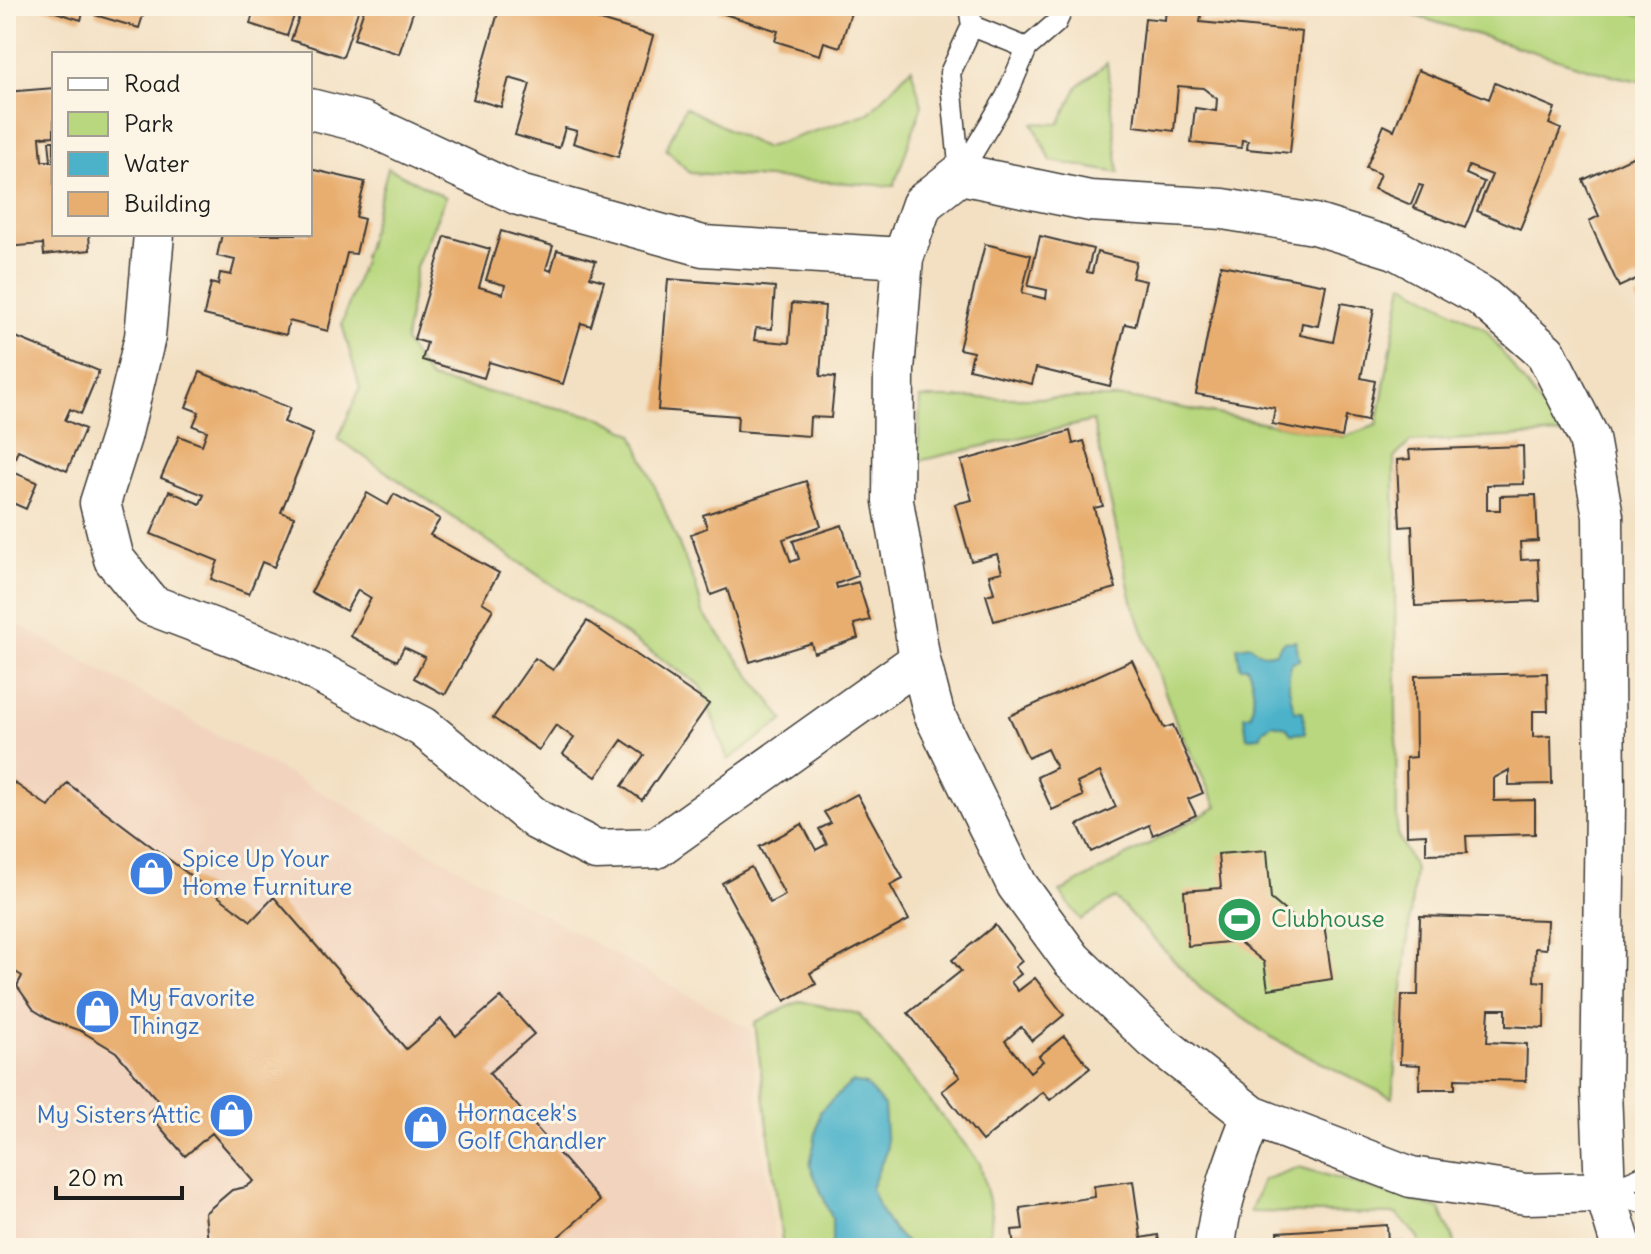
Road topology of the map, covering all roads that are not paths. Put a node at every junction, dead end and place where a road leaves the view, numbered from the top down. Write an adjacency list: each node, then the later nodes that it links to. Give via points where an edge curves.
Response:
1 (1064, 6): 3 (lane, via 1056,23)
2 (970, 16): 3 (lane); 5 (lane, via 950,73)
3 (1027, 48): 5 (lane, via 1006,97)
4 (312, 110): 7 (street, via 362,122 519,195 703,246)
5 (960, 174): 7 (street, via 922,204); 11 (street, via 1090,201 1223,209 1314,224 1395,249 1481,296 1546,353 1589,438 1603,516)
6 (154, 236): 8 (street, via 145,337 100,503 114,559 151,605 291,658 423,727 537,820 596,850 656,848)
7 (903, 258): 8 (street, via 894,370 893,501)
8 (920, 660): 9 (street, via 934,714 1017,885 1072,960 1154,1039)
9 (1252, 1116): 11 (street, via 1411,1177 1526,1194); 13 (street, via 1217,1220)
10 (1645, 1175): 11 (lane)
11 (1605, 1192): 12 (lane); 14 (street)
12 (1645, 1203)
13 (1215, 1248)
14 (1622, 1248)

